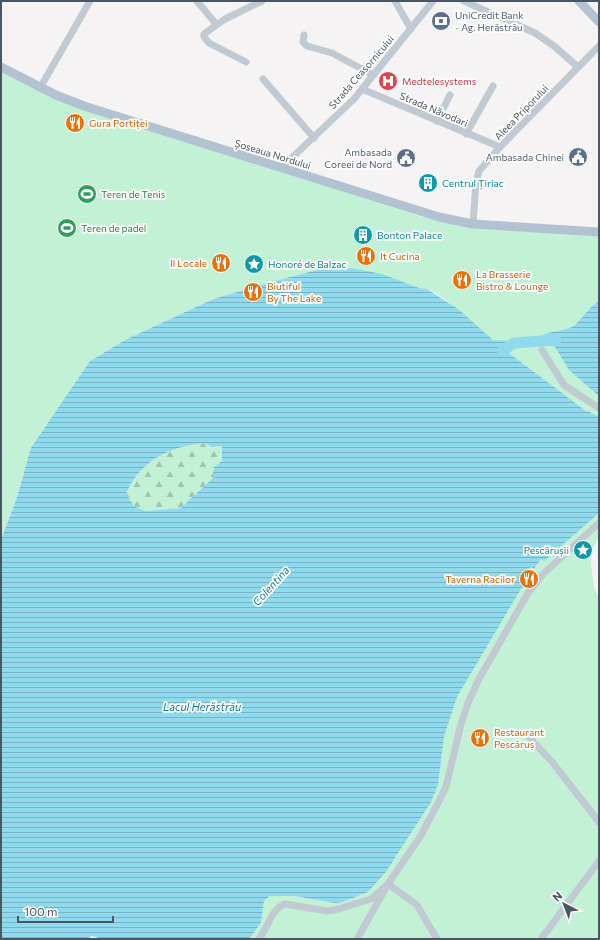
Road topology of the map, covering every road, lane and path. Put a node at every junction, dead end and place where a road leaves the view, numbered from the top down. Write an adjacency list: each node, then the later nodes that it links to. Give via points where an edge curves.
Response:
1 (90, 1): 20 (street)
2 (197, 1): 10 (street)
3 (262, 1): 8 (street)
4 (395, 1): 11 (street)
5 (433, 1): 11 (street, Strada Ceasornicului)
6 (464, 1): 16 (street, via 535,33)
7 (579, 1): 9 (main road)
8 (247, 4): 10 (street)
9 (599, 22)
10 (216, 24): 14 (street, via 204,34 206,40)
11 (411, 29): 17 (street, Strada Ceasornicului)
12 (304, 35): 17 (street, via 303,42 307,46 332,53)
13 (599, 46): 16 (street, Aleea Priporului)
14 (246, 62)
15 (1, 67): 20 (main road, Șoseaua Nordului)
16 (578, 67): 26 (street, Aleea Priporului)
17 (374, 75): 21 (street, Strada Ceasornicului)
18 (263, 79): 25 (street)
19 (493, 86): 24 (street)
20 (40, 88): 27 (main road, Șoseaua Nordului, via 84,106)
21 (362, 89): 23 (street, Strada Năvodari); 25 (street, Strada Ceasornicului)
22 (450, 95): 23 (street)
23 (437, 121): 24 (street, Strada Năvodari)
24 (466, 134): 26 (street, Strada Năvodari)
25 (314, 138): 27 (street, Strada Ceasornicului)
26 (500, 147): 28 (street, Aleea Priporului, via 477,177)
27 (281, 168): 28 (main road, Șoseaua Nordului, via 426,213)
28 (473, 224): 29 (main road, Șoseaua Nordului)
29 (599, 232)
30 (542, 350): 31 (street, via 564,384)
31 (597, 407)
32 (599, 522): 36 (street, via 542,574 524,600 468,703 446,787 420,837)
33 (529, 738): 34 (street, via 553,763)
34 (599, 822)
35 (599, 862): 40 (street)
36 (388, 884): 37 (street, via 371,899 335,910 285,904 275,910); 38 (street); 39 (street, via 417,905)
37 (259, 939)
38 (357, 939)
39 (437, 939)
40 (541, 939)

